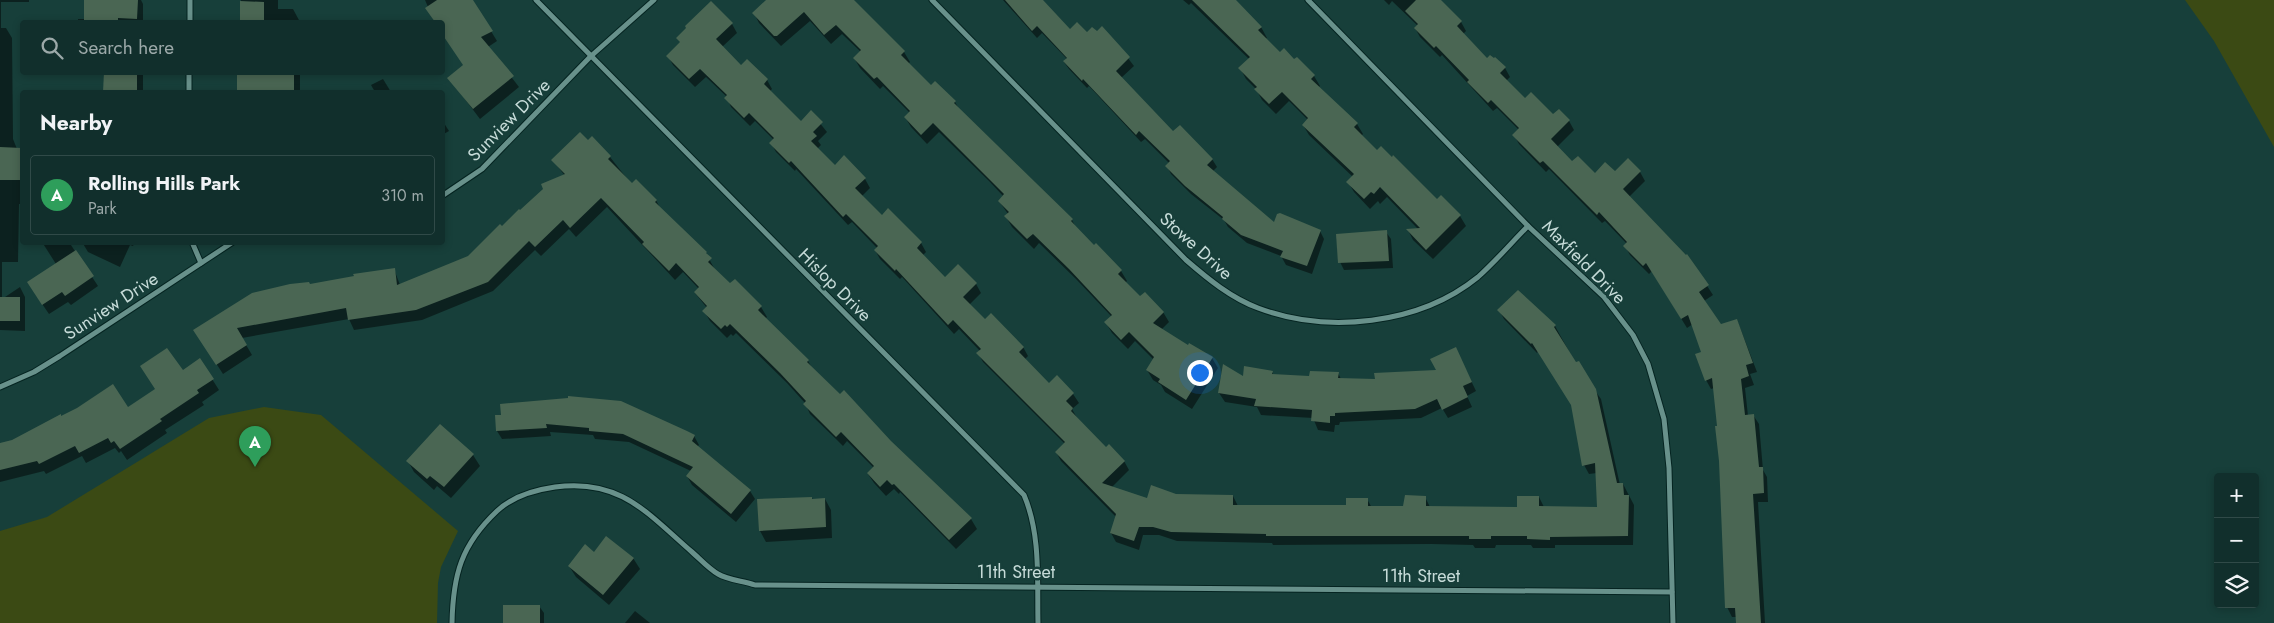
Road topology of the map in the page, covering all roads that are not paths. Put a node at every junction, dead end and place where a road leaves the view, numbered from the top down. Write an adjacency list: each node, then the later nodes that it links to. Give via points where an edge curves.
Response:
1 (190, 0): 6 (street)
2 (536, 0): 7 (street, Hislop Drive)
3 (654, 0): 7 (street, Sunview Drive)
4 (932, 0): 11 (street, Stowe Drive, via 1186,260 1211,282 1257,308 1311,322 1343,323 1411,311 1443,298 1477,277)
5 (1308, 0): 11 (street, Maxfield Drive)
6 (190, 20)
7 (590, 57): 10 (street, Sunview Drive, via 482,169); 16 (street, Hislop Drive, via 1024,495 1032,513 1036,537)
8 (189, 75): 9 (street)
9 (189, 90)
10 (445, 194)
11 (1528, 226): 17 (street, Maxfield Drive, via 1604,297 1633,334 1648,364 1664,419 1669,468)
12 (193, 245): 14 (street)
13 (228, 245): 14 (street, Sunview Drive)
14 (201, 263): 15 (street, Sunview Drive, via 60,356)
15 (0, 387)
16 (1037, 586): 17 (street, 11th Street); 18 (street, 11th Street, via 755,584 718,574 641,507 611,490 577,484 536,489 506,503 481,526 461,559 452,596); 19 (street, Hislop Drive)
17 (1672, 592): 20 (street, Maxfield Drive)
18 (452, 623)
19 (1038, 623)
20 (1673, 623)

